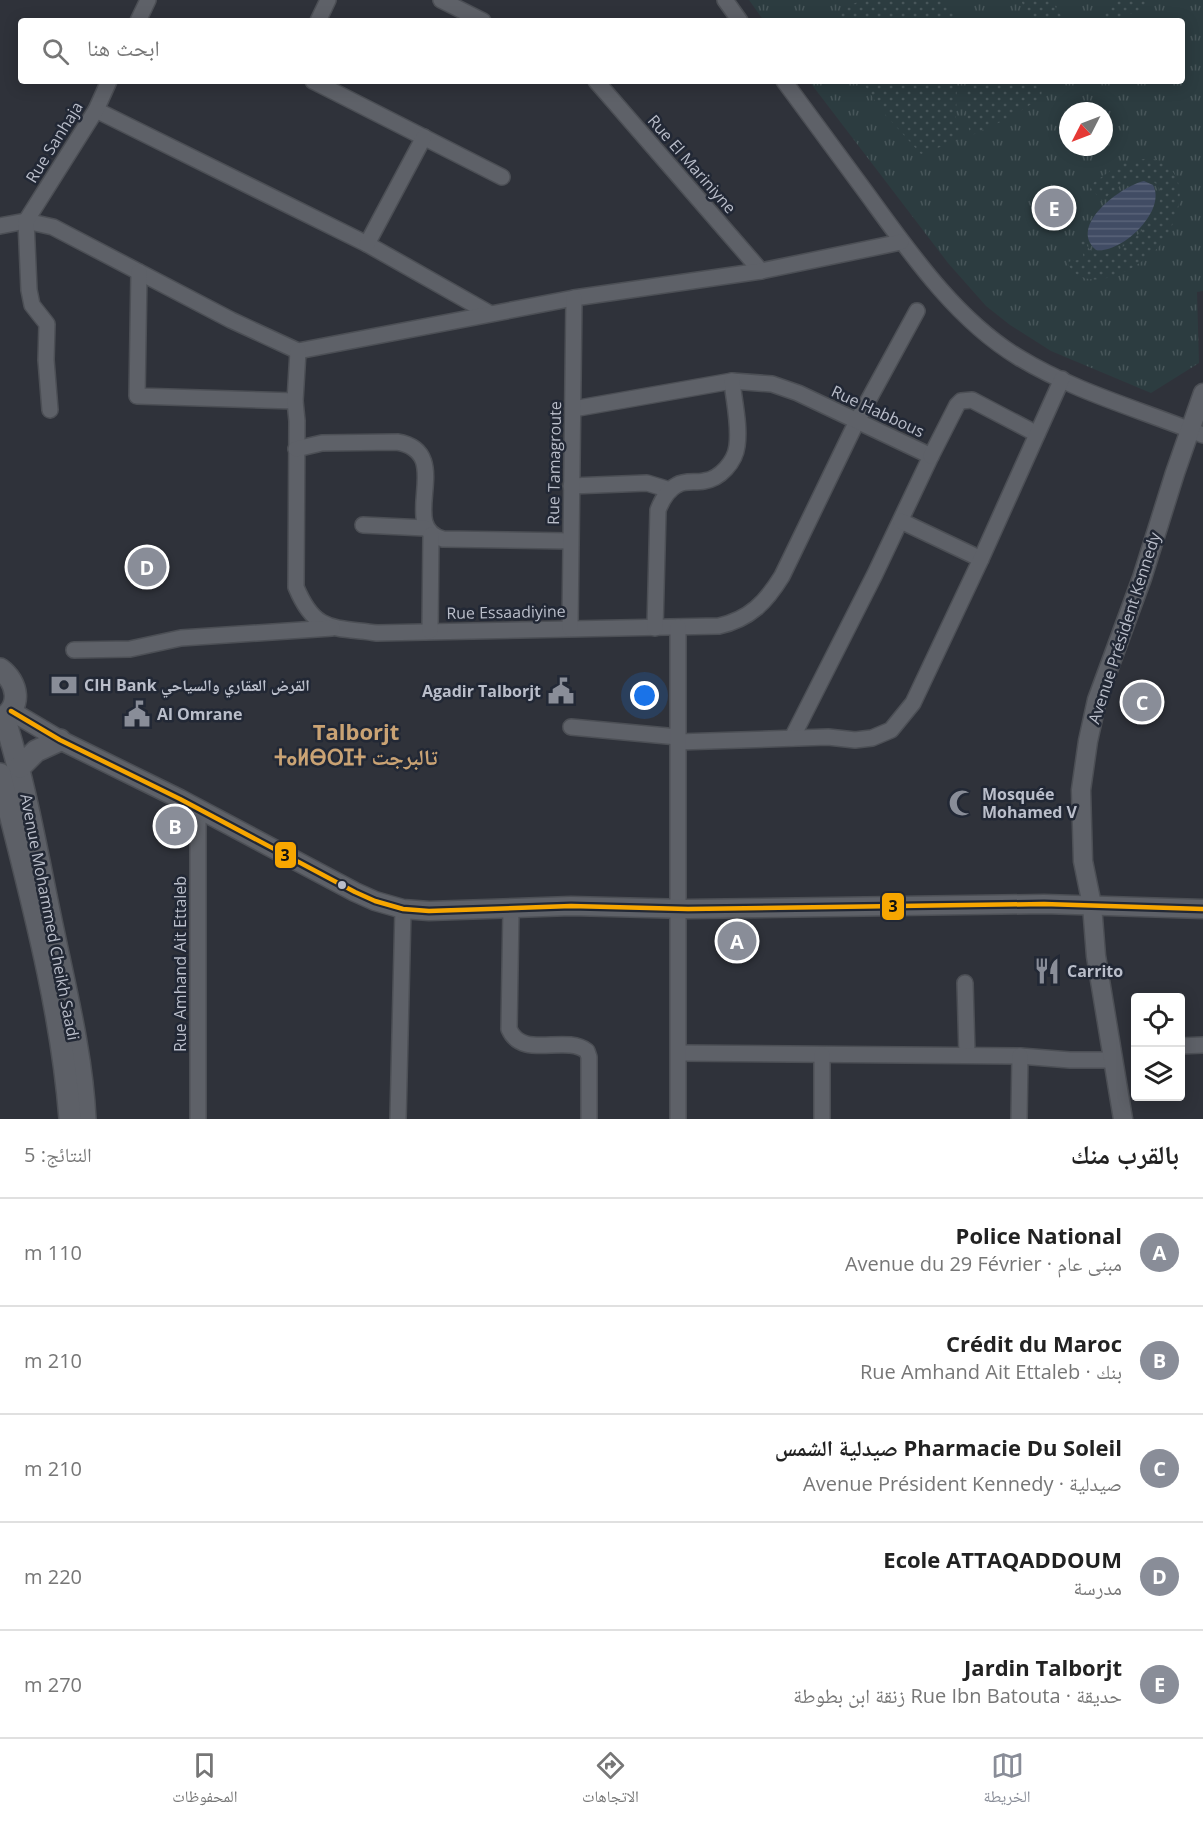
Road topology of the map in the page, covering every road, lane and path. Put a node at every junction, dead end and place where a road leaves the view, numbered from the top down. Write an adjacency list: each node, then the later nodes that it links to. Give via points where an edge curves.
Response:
1 (328, 0): 6 (street)
2 (441, 0): 7 (street)
3 (725, 0): 8 (street)
4 (142, 2): 5 (street)
5 (139, 18)
6 (319, 18)
7 (477, 18)
8 (738, 18)
9 (108, 84): 13 (street, Rue Sanhaja)
10 (319, 84): 14 (street)
11 (599, 84): 20 (street, Rue El Mariniyne)
12 (786, 84): 18 (street)
13 (96, 110): 16 (street, Rue Sanhaja); 19 (street)
14 (424, 137): 15 (street); 19 (street)
15 (502, 177)
16 (26, 221): 17 (street); 21 (street, via 53,227); 31 (street, via 32,305 47,324)
17 (0, 226)
18 (901, 242): 20 (street); 26 (street, via 990,337 1018,357)
19 (367, 244): 24 (street)
20 (761, 271): 22 (street)
21 (140, 272): 25 (street); 29 (street, via 137,396)
22 (574, 298): 24 (street); 30 (street, Rue Tamagroute)
23 (917, 311): 32 (street, Rue Essaadiyine)
24 (489, 314): 25 (street)
25 (297, 351): 29 (street, Rue Essaadiyine)
26 (1062, 379): 33 (street); 34 (street)
27 (732, 381): 30 (street, Rue Habbous); 32 (street, Rue Habbous, via 781,386); 38 (street, via 738,431 737,449 729,465 718,477 682,482)
28 (1203, 393): 33 (street, Avenue Président Kennedy)
29 (295, 401): 35 (street, Rue Essaadiyine)
30 (573, 409): 37 (street, Rue Tamagroute)
31 (50, 410)
32 (857, 421): 36 (street, Rue Habbous); 44 (street, Rue Essaadiyine, via 782,576 760,607 745,618 719,626)
33 (1197, 432): 59 (street, Avenue Président Kennedy, via 1098,700 1088,741 1081,810 1083,861)
34 (1037, 434): 36 (street, via 966,400 957,405); 43 (street)
35 (296, 449): 41 (street, via 322,443 410,444 425,465); 45 (street, Rue Essaadiyine, via 296,587 312,616)
36 (931, 456): 39 (street, Rue Habbous)
37 (571, 486): 38 (street, via 646,483); 42 (street, Rue Tamagroute)
38 (670, 490): 47 (street, via 658,510)
39 (901, 521): 43 (street); 54 (street, Rue Habbous)
40 (363, 525): 41 (street)
41 (428, 532): 42 (street, via 443,539); 48 (street)
42 (570, 540): 46 (street, Rue Tamagroute)
43 (981, 559): 54 (street, via 913,703 891,730 855,740 828,736)
44 (678, 627): 47 (street, Rue Essaadiyine); 56 (street)
45 (332, 628): 48 (street, Rue Essaadiyine, via 377,633); 49 (street, via 181,638 130,649)
46 (570, 628): 47 (street, Rue Essaadiyine); 48 (street, Rue Essaadiyine)
47 (655, 628)
48 (430, 631)
49 (74, 650)
50 (0, 652): 51 (main road)
51 (0, 667): 52 (main road, via 15,687 16,699)
52 (5, 716): 55 (street); 57 (main road, Avenue Mohammed Cheikh Saadi)
53 (571, 727): 56 (street)
54 (792, 738): 56 (street)
55 (60, 740): 57 (main road); 58 (street)
56 (678, 740): 62 (street)
57 (10, 770): 72 (main road, Avenue Mohammed Cheikh Saadi, via 26,879 66,1070); 73 (main road, Avenue Mohammed Cheikh Saadi, via 79,1062)
58 (198, 809): 60 (street, via 356,892); 74 (street, Rue Amhand Ait Ettaleb)
59 (1092, 905): 62 (street); 63 (street); 71 (street, Avenue Président Kennedy)
60 (403, 909): 61 (street); 75 (street)
61 (511, 909): 62 (street); 76 (street, via 509,1029 523,1044 577,1046 587,1051)
62 (679, 909): 67 (street)
63 (1203, 909)
64 (965, 983): 69 (street)
65 (1203, 1045): 66 (street)
66 (1185, 1046)
67 (679, 1053): 68 (street); 77 (street)
68 (822, 1055): 69 (street); 78 (street)
69 (967, 1055): 70 (street)
70 (1020, 1056): 71 (street); 79 (street)
71 (1113, 1060): 80 (street, Avenue Président Kennedy)
72 (70, 1119)
73 (86, 1119)
74 (198, 1119)
75 (398, 1119)
76 (589, 1119)
77 (678, 1119)
78 (822, 1119)
79 (1019, 1119)
80 (1123, 1119)

